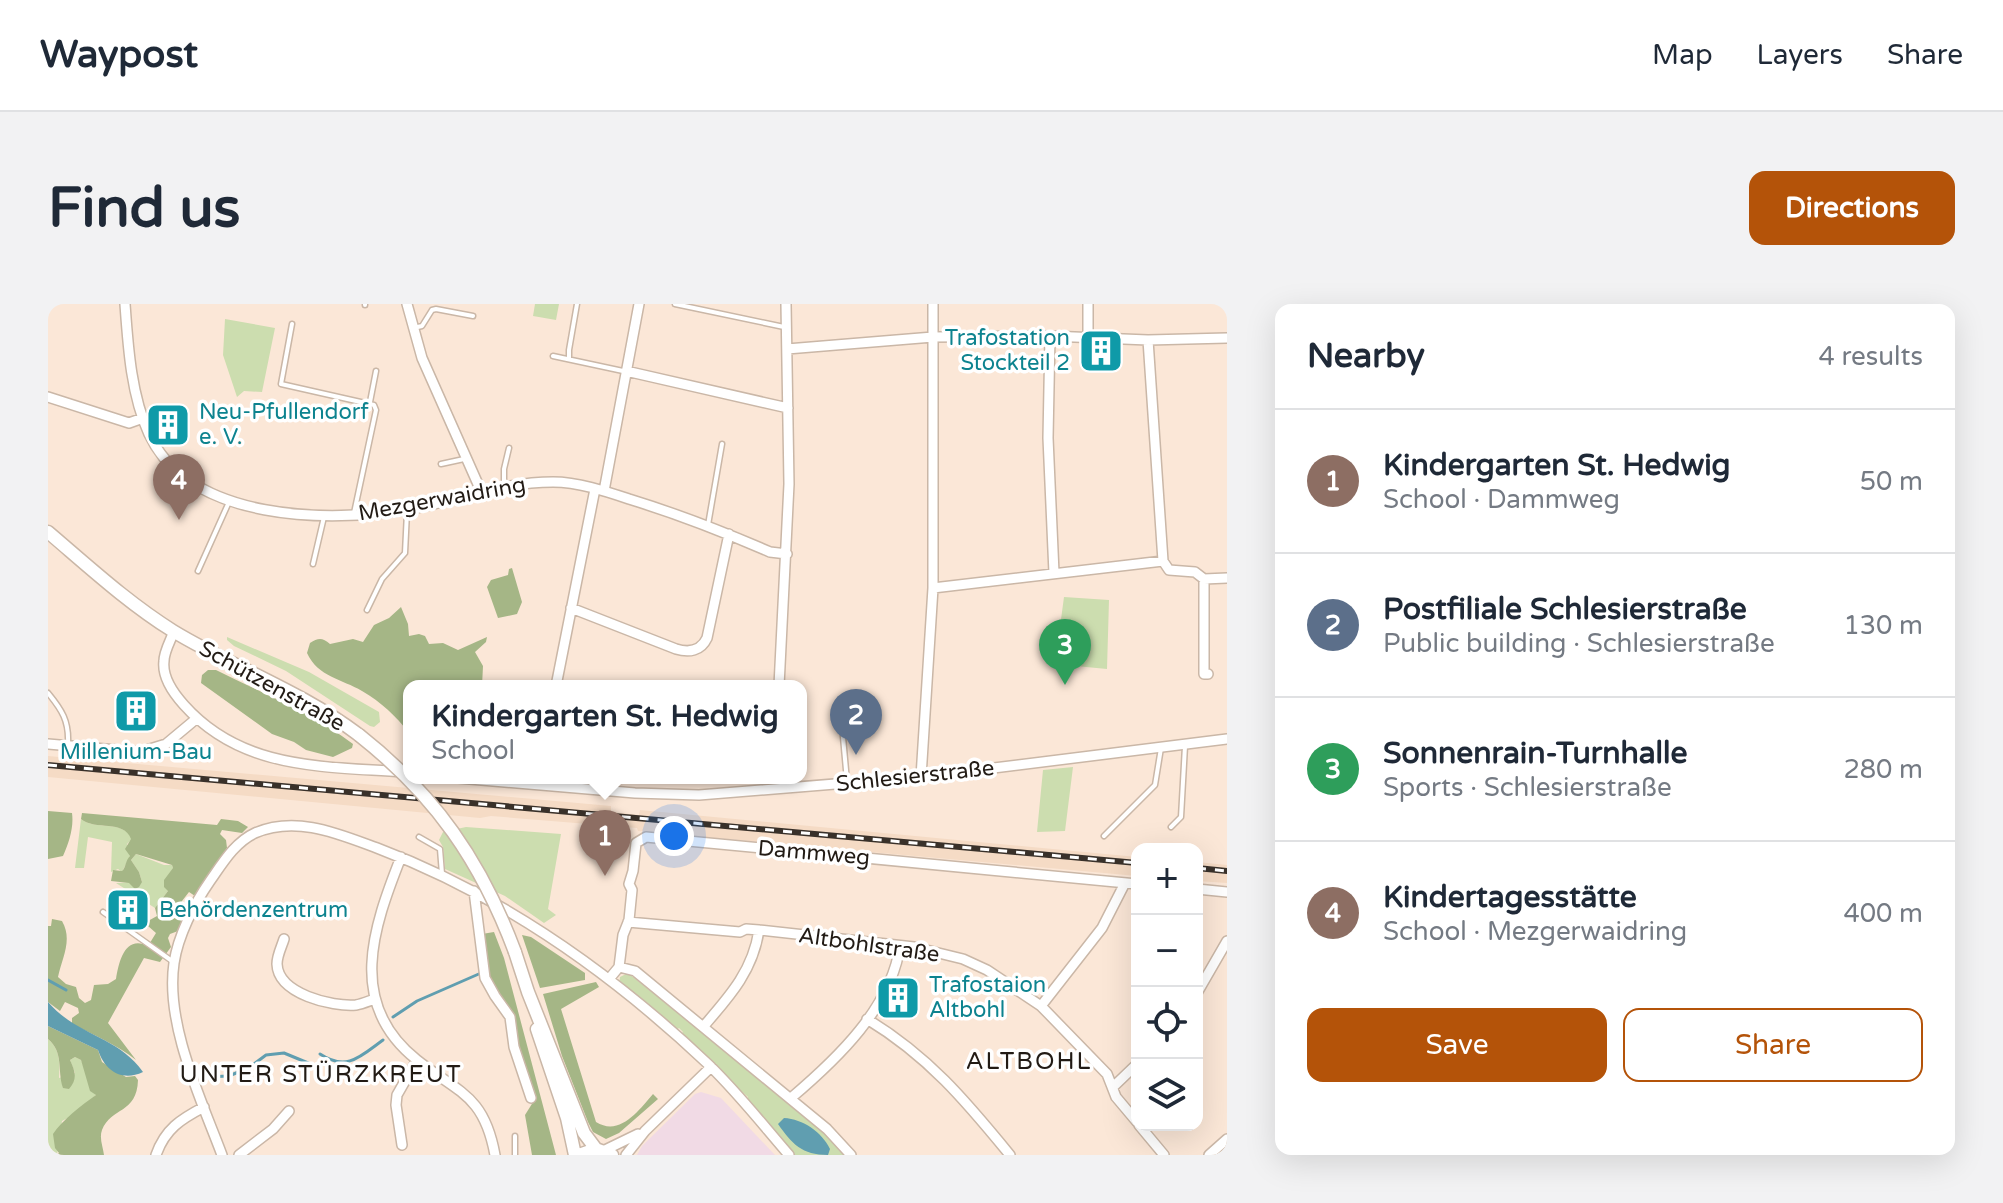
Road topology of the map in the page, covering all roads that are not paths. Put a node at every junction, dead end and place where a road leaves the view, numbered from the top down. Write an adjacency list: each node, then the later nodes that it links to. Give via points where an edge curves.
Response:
1 (125, 304): 26 (street, Mezgerwaidring)
2 (407, 304): 12 (street)
3 (577, 304): 20 (lane)
4 (639, 304): 22 (street)
5 (674, 304): 11 (lane)
6 (786, 304): 11 (street)
7 (933, 304): 15 (street)
8 (1088, 304): 14 (street)
9 (473, 316): 12 (lane, via 436,309 422,326)
10 (292, 324): 24 (lane, via 281,384)
11 (786, 327): 18 (street)
12 (412, 328): 29 (street)
13 (1050, 336): 14 (street); 15 (street); 45 (street)
14 (1088, 336): 17 (street)
15 (933, 337): 18 (street); 48 (street)
16 (1227, 338): 17 (street)
17 (1148, 340): 42 (street)
18 (787, 349): 25 (street)
19 (553, 356): 20 (lane)
20 (569, 359): 22 (lane)
21 (376, 371): 24 (lane)
22 (626, 371): 25 (street); 32 (street)
23 (48, 397): 26 (street, via 129,423)
24 (370, 402): 37 (lane, via 376,410)
25 (788, 408): 41 (street)
26 (143, 418): 34 (street, Mezgerwaidring, via 173,469 194,485)
27 (722, 444): 38 (lane)
28 (509, 448): 31 (lane)
29 (466, 458): 30 (lane); 33 (street)
30 (441, 464)
31 (504, 485): 32 (street, Mezgerwaidring, via 554,482); 33 (street, Mezgerwaidring)
32 (600, 490): 38 (street, Mezgerwaidring); 49 (street)
33 (481, 491): 35 (street, Mezgerwaidring)
34 (230, 500): 36 (street, Mezgerwaidring); 44 (lane)
35 (407, 509): 37 (street, Mezgerwaidring); 50 (lane, via 405,553 382,579)
36 (325, 515): 37 (street, Mezgerwaidring); 43 (lane)
37 (353, 515)
38 (708, 525): 40 (street, Mezgerwaidring)
39 (48, 532): 51 (main road, Schützenstraße)
40 (729, 534): 41 (street, Mezgerwaidring); 49 (street, via 707,638 698,649 676,649)
41 (787, 554): 54 (street)
42 (1163, 561): 45 (street); 47 (street, via 1169,570 1195,572)
43 (313, 564)
44 (198, 571)
45 (1054, 573): 48 (street)
46 (1227, 578): 47 (street)
47 (1204, 579): 52 (street)
48 (933, 588): 65 (street)
49 (571, 608): 53 (street)
50 (367, 610)
51 (174, 631): 57 (street, via 165,672); 64 (main road, Schützenstraße, bridge, via 304,698 359,735)
52 (1208, 674)
53 (557, 680)
54 (779, 680)
55 (48, 693): 60 (lane, via 65,714)
56 (841, 715): 66 (lane)
57 (196, 719): 60 (street, via 166,744 140,752); 63 (street, via 250,752 276,760)
58 (1227, 739): 61 (street, Schlesierstraße)
59 (48, 744): 60 (street)
60 (68, 746)
61 (1185, 746): 62 (street, Schlesierstraße); 71 (lane, via 1181,817)
62 (1161, 748): 65 (street, Schlesierstraße); 72 (lane, via 1155,785)
63 (403, 772)
64 (403, 775)
65 (921, 777): 66 (street, Schlesierstraße)
66 (847, 783): 70 (street, Schlesierstraße)
67 (413, 784): 91 (main road, Schützenstraße, bridge, via 455,833 488,887)
68 (564, 784): 70 (street, Schlesierstraße, via 699,795)
69 (767, 784): 70 (street)
70 (766, 791)
71 (1171, 827)
72 (1104, 836)
73 (419, 837): 75 (lane, via 440,849)
74 (401, 857): 75 (street); 87 (street, via 298,825 252,834 226,857 204,890); 92 (street, via 375,930)
75 (442, 875): 79 (street)
76 (1125, 883): 77 (street, Dammweg); 82 (street, Dammweg, via 646,837 636,843); 93 (street, via 1102,928)
77 (1131, 884)
78 (1203, 890): 80 (street)
79 (474, 891): 89 (street); 100 (street, via 485,978 510,1017)
80 (1227, 892)
81 (103, 912): 87 (lane)
82 (628, 922): 83 (street, Altbohlstraße); 88 (street, Dammweg)
83 (759, 930): 86 (street, Altbohlstraße); 95 (street, via 747,971)
84 (284, 939): 92 (street, via 277,964 291,989 330,1002 356,1005)
85 (1227, 941): 90 (street)
86 (900, 946): 93 (street, Altbohlstraße, via 963,959); 94 (street, via 895,971)
87 (174, 962): 102 (street, via 179,1030)
88 (619, 967): 89 (street, Dammweg); 95 (street, via 635,971)
89 (609, 979): 97 (street)
90 (1200, 987)
91 (529, 995): 110 (main road, Schützenstraße, via 584,1133); 116 (main road, Schützenstraße)
92 (375, 999): 96 (street, via 387,1029)
93 (1041, 1006): 99 (street, Altbohlstraße, via 1107,1074)
94 (867, 1019): 101 (street); 120 (street, via 922,1056)
95 (703, 1027): 101 (street)
96 (417, 1060): 109 (street, via 397,1095); 114 (street, via 463,1091 482,1111)
97 (711, 1067): 105 (street); 118 (street)
98 (1131, 1070): 99 (street)
99 (1113, 1087): 104 (street, Altbohlstraße)
100 (531, 1098)
101 (791, 1098): 119 (street)
102 (204, 1107): 111 (street, via 177,1121); 112 (street)
103 (289, 1111): 113 (street)
104 (1131, 1115)
105 (645, 1131): 110 (street); 117 (street)
106 (1144, 1131): 121 (street, Altbohlstraße)
107 (515, 1136): 115 (lane)
108 (1227, 1139): 122 (street)
109 (402, 1145)
110 (604, 1151): 116 (main road)
111 (156, 1155)
112 (222, 1155)
113 (239, 1155)
114 (495, 1155)
115 (515, 1155)
116 (577, 1155)
117 (626, 1155)
118 (789, 1155)
119 (851, 1155)
120 (1010, 1155)
121 (1164, 1155)
122 (1209, 1155)

